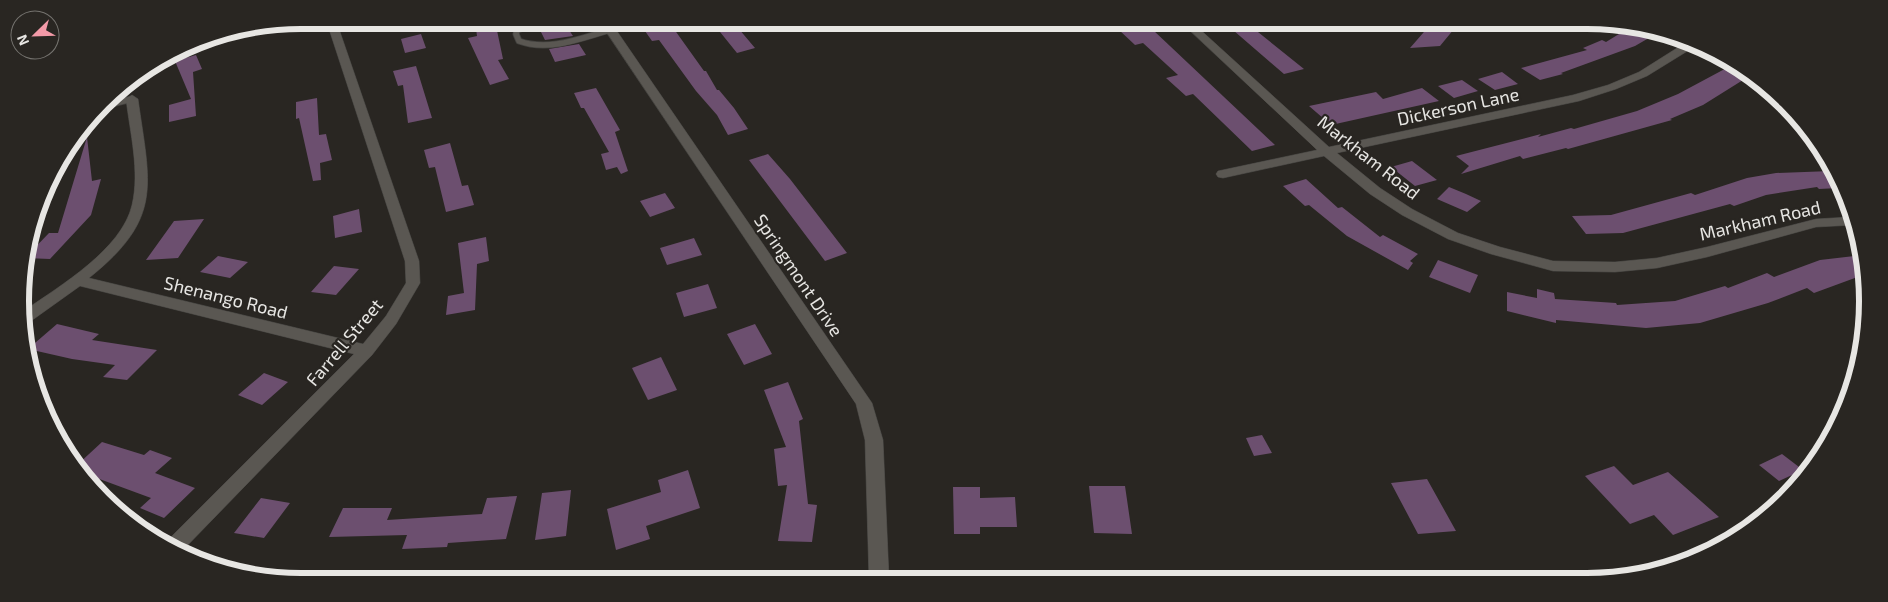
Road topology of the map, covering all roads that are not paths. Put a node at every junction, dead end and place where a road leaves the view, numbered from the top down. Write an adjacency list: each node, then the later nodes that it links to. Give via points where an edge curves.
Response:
1 (334, 29): 14 (street, Farrell Street, via 412,261 412,283 391,320)
2 (520, 29): 3 (lane, via 516,34 519,42 535,46)
3 (598, 29)
4 (609, 29): 16 (street, Springmont Drive, via 864,403 874,440)
5 (1193, 29): 9 (street, Markham Road)
6 (1687, 48): 9 (street, Dickerson Lane, via 1643,74 1575,98)
7 (132, 99): 8 (lane); 12 (street, via 140,180 139,208 128,232 106,256)
8 (113, 104)
9 (1327, 152): 10 (street, Dickerson Lane); 11 (street, Markham Road, via 1391,202 1453,236 1553,266 1657,264 1816,223)
10 (1223, 174)
11 (1847, 221)
12 (76, 280): 13 (street); 14 (street, Shenango Road)
13 (29, 315)
14 (366, 351): 15 (street, Farrell Street)
15 (178, 543)
16 (879, 573)

